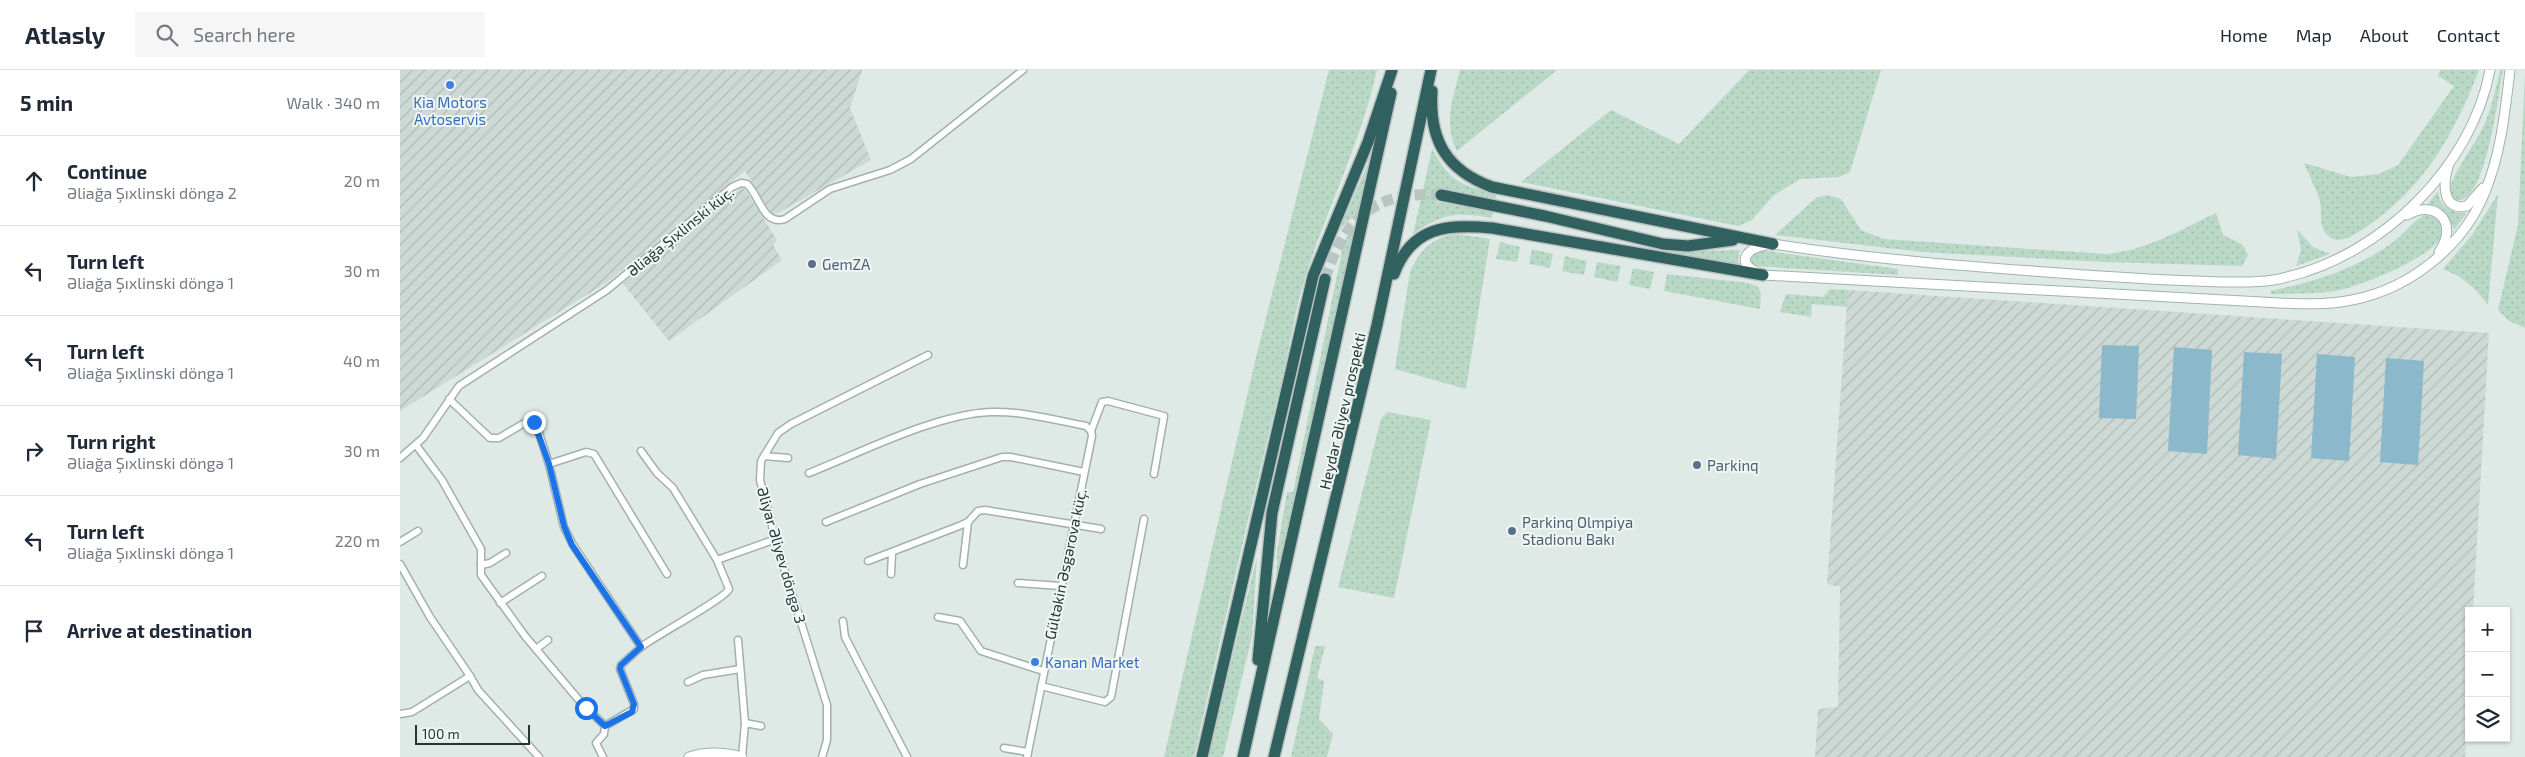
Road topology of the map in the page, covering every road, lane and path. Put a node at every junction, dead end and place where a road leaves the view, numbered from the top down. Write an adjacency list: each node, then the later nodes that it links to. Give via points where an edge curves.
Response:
1 (1023, 70): 18 (street, Əliağa Şıxlinski küç., via 910,159 890,170 830,190 785,219 777,221 770,218 747,184 732,187 607,290 465,381)
2 (1392, 70): 74 (highway, via 1368,142 1314,276)
3 (1396, 70): 65 (highway, Heydər Əliyev prospekti)
4 (1432, 70): 11 (highway, via 1431,109 1438,140 1450,161 1474,180 1492,187); 16 (highway, Heydər Əliyev prospekti)
5 (2490, 70): 7 (main road, via 2478,113)
6 (2510, 70): 8 (main road, via 2502,133)
7 (2449, 162): 8 (main road, via 2444,190 2446,197 2456,206 2472,202); 10 (main road, via 2416,203)
8 (2490, 177): 13 (main road, via 2467,225)
9 (1440, 195): 11 (highway, via 1670,245 1698,245)
10 (2395, 222): 12 (main road, via 2370,242 2327,264 2261,282 2131,278 1914,262); 13 (main road, via 2420,209 2440,213 2448,227 2448,236)
11 (1740, 238): 12 (highway)
12 (1773, 244): 14 (main road, via 1754,247 1746,254 1748,266)
13 (2432, 262): 14 (main road, via 2406,280 2380,292 2353,300 2310,304)
14 (1763, 275): 16 (highway, via 1492,228 1450,226 1427,233 1405,251 1394,273)
15 (1325, 279): 65 (highway, via 1272,513)
16 (1377, 325): 76 (highway, Heydər Əliyev prospekti)
17 (928, 355): 22 (street, Əliyar Əliyev döngə 3, via 791,424 778,433)
18 (449, 400): 20 (street, Əliağa Şıxlinski küç.); 25 (street, via 495,439 531,419 537,426)
19 (1091, 431): 26 (street, Gültəkin Əsgərova küç.); 27 (street, via 1086,426 1018,414 958,415); 28 (street, Gültəkin Əsgərova küç., via 1100,405 1105,401 1161,414 1165,419)
20 (416, 445): 23 (street, Əliağa Şıxlinski küç.); 42 (street, via 442,480 481,549)
21 (641, 451): 39 (street, via 673,488)
22 (764, 456): 24 (street); 35 (street, Əliyar Əliyev döngə 3, via 759,470 760,480)
23 (400, 458)
24 (788, 458)
25 (549, 464): 44 (street, via 586,452 594,454); 54 (street, via 564,526 572,545)
26 (1084, 472): 30 (street, via 1002,457 920,484); 32 (street, Gültəkin Əsgərova küç.)
27 (809, 473)
28 (1154, 474)
29 (1144, 519): 60 (street, via 1111,698 1105,702)
30 (826, 522)
31 (968, 522): 32 (street, via 973,514 985,510); 38 (street); 43 (street)
32 (1074, 524): 33 (street); 48 (street, Gültəkin Əsgərova küç.)
33 (1100, 529)
34 (418, 530): 36 (street)
35 (776, 539): 39 (street); 72 (street, Əliyar Əliyev döngə 3, via 827,705 827,740)
36 (400, 542)
37 (506, 553): 42 (street)
38 (892, 553): 40 (street); 45 (street)
39 (716, 560): 54 (street, via 728,583 728,593)
40 (868, 561)
41 (400, 564): 58 (street, via 430,617)
42 (481, 565): 49 (street, via 481,575)
43 (963, 565)
44 (667, 574)
45 (891, 574)
46 (542, 576): 49 (street)
47 (1018, 583): 48 (street)
48 (1061, 586): 57 (street, Gültəkin Əsgərova küç.)
49 (500, 603): 55 (street)
50 (938, 617): 57 (street, via 960,621 981,651)
51 (842, 621): 73 (street, via 846,637)
52 (548, 640): 55 (street)
53 (738, 640): 56 (street)
54 (641, 647): 63 (street, via 620,669 634,709)
55 (536, 649): 63 (street)
56 (740, 669): 59 (street, via 703,675); 62 (street)
57 (1043, 672): 60 (street, Gültəkin Əsgərova küç.)
58 (470, 676): 61 (street, via 412,712); 68 (street, via 478,690)
59 (688, 682)
60 (1040, 686): 67 (street, Gültəkin Əsgərova küç.)
61 (400, 714)
62 (745, 723): 64 (street); 71 (street)
63 (605, 726): 69 (street, via 604,734 596,743)
64 (761, 726)
65 (1249, 729): 75 (highway, Heydər Əliyev prospekti)
66 (1004, 748): 67 (street)
67 (1028, 754)
68 (539, 757)
69 (603, 757)
70 (688, 757): 71 (main road, via 714,753)
71 (742, 757)
72 (822, 757)
73 (907, 757)
74 (1202, 757)
75 (1241, 757)
76 (1274, 757)

